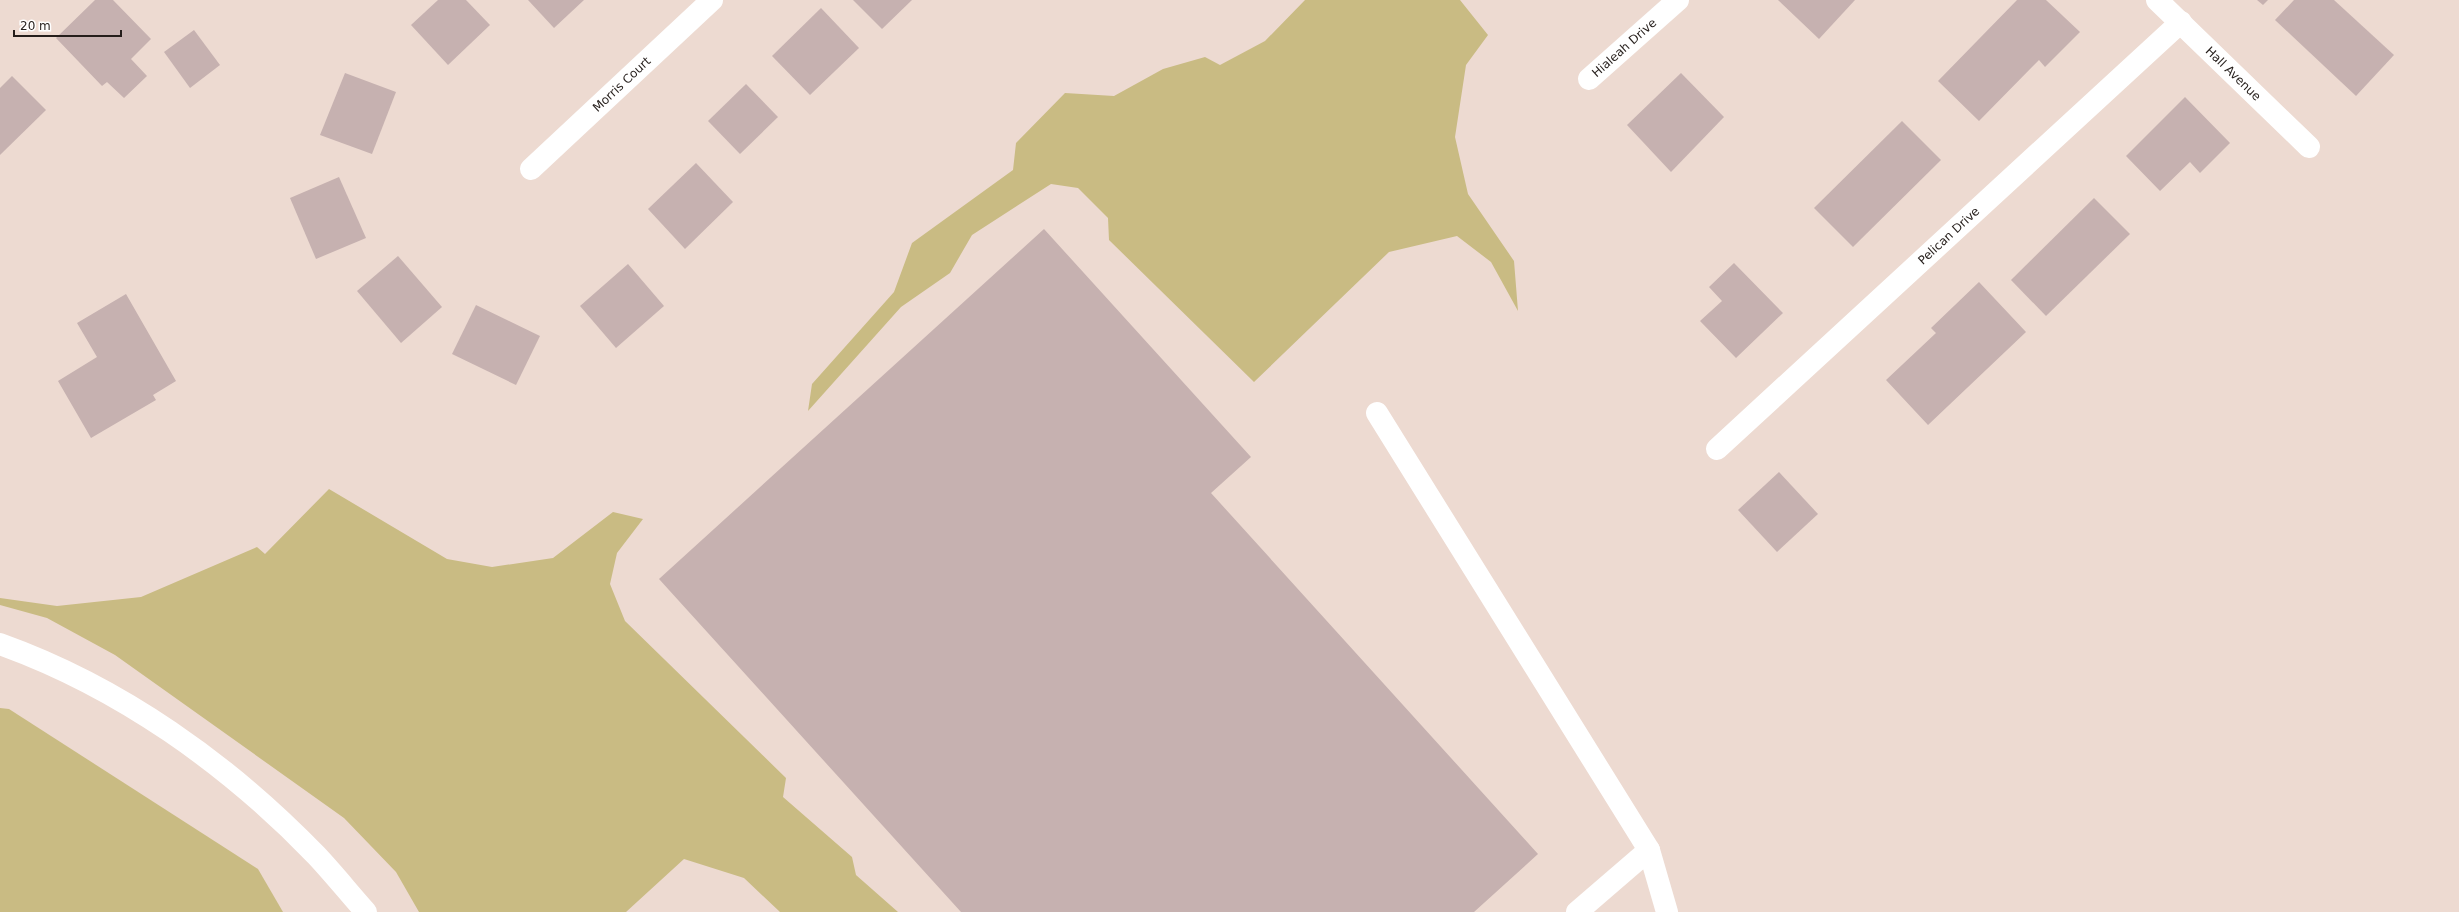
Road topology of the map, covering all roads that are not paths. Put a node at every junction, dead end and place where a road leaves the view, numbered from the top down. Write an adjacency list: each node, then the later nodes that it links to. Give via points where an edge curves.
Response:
1 (712, 0): 7 (main road, Morris Court)
2 (1678, 0): 5 (main road, Hialeah Drive)
3 (2157, 0): 4 (main road, Hall Avenue)
4 (2180, 22): 6 (main road, Hall Avenue); 9 (main road, Pelican Drive)
5 (1589, 79)
6 (2309, 147)
7 (531, 169)
8 (1377, 413): 11 (main road)
9 (1717, 449)
10 (0, 644): 12 (main road, via 27,654 108,694 185,741 253,795 316,855)
11 (1650, 850): 13 (main road); 14 (main road)
12 (366, 912)
13 (1577, 912)
14 (1667, 912)

